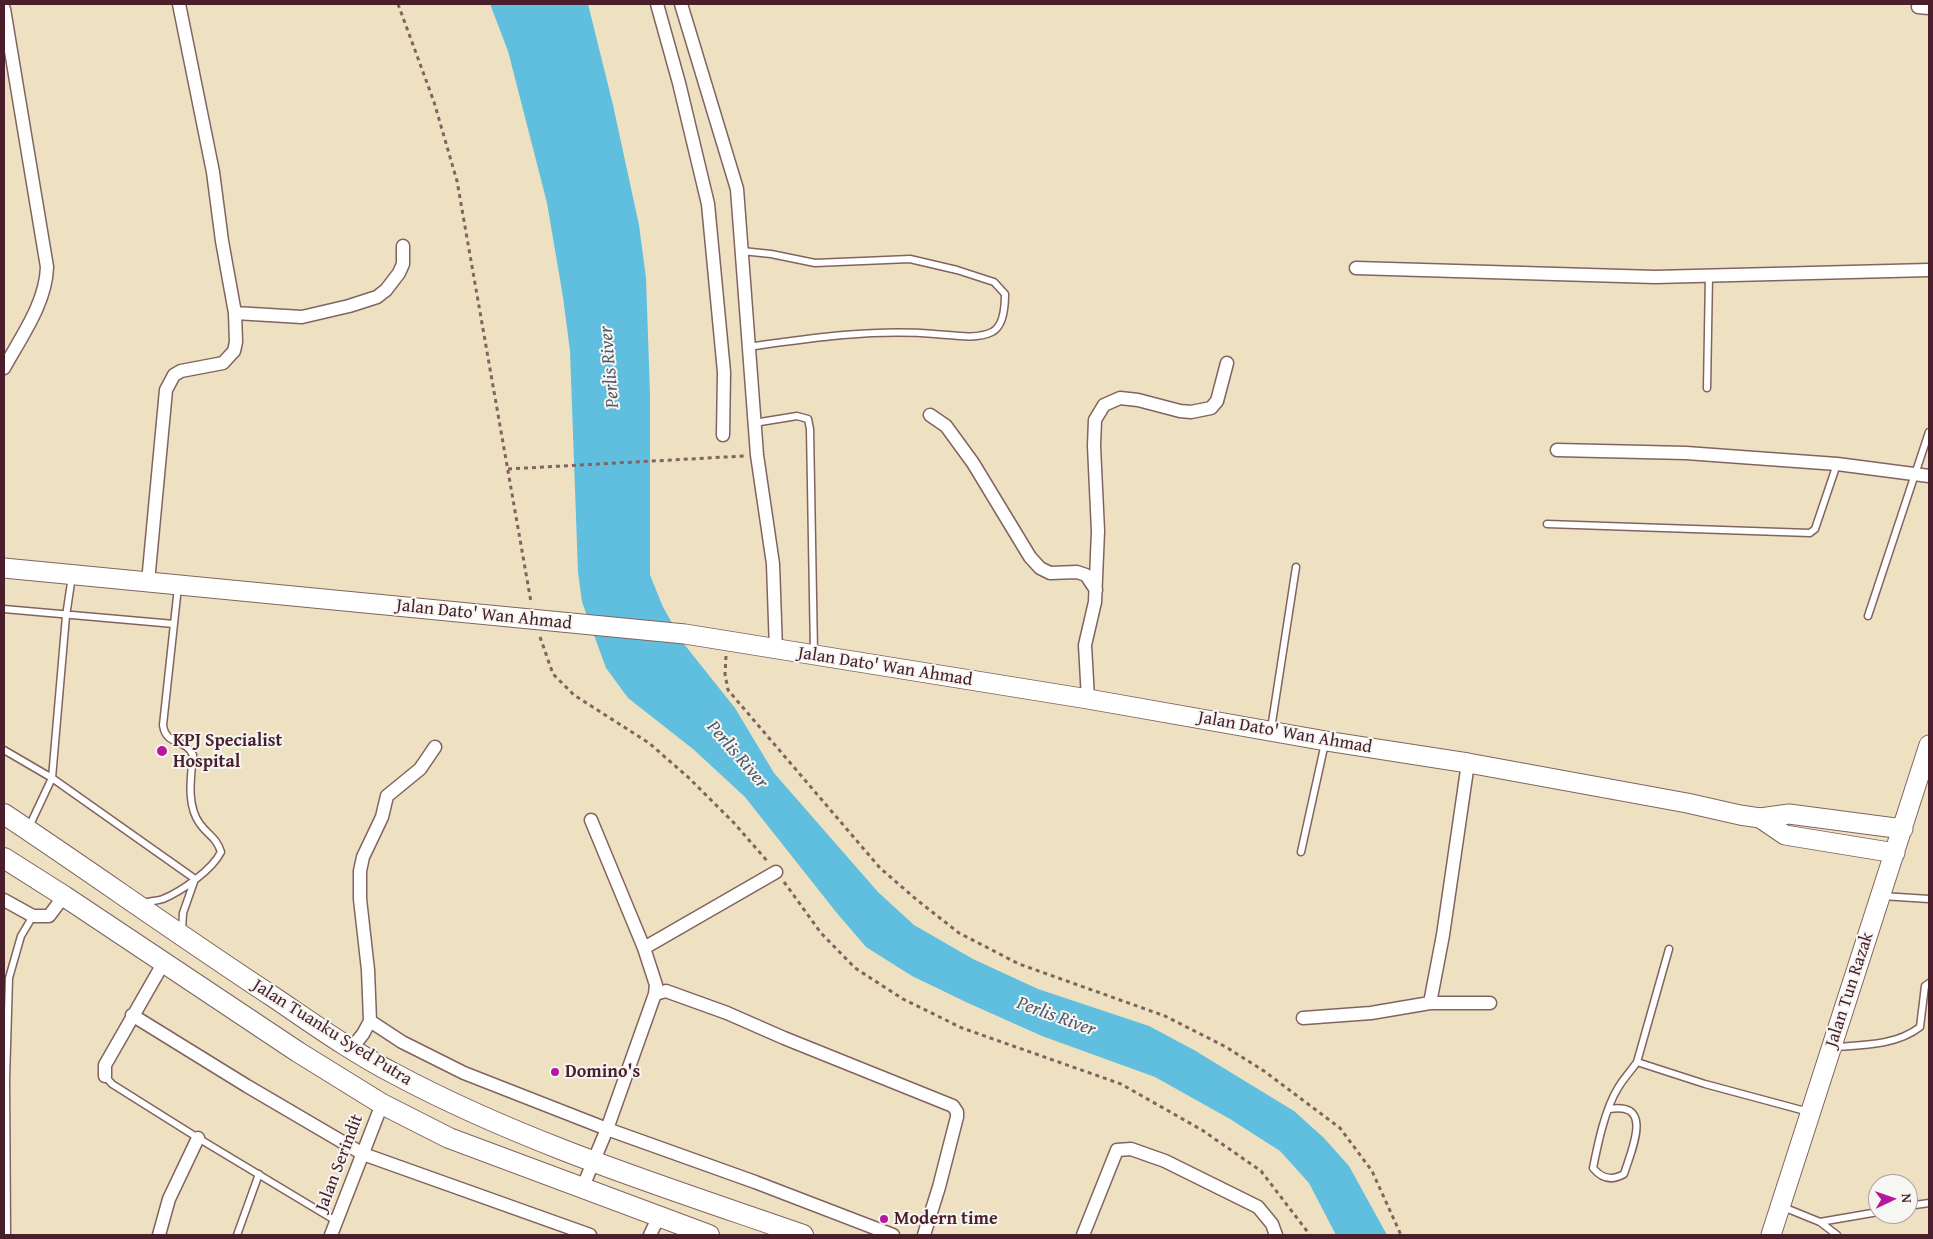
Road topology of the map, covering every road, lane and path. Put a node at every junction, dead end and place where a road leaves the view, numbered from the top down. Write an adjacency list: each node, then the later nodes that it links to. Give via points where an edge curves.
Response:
1 (179, 4): 11 (street, via 212,172)
2 (398, 4): 23 (path, via 434,102 457,181)
3 (657, 4): 19 (street, via 708,204 724,372)
4 (681, 4): 7 (street, via 734,176)
5 (4, 9): 14 (street, via 47,267 42,294)
6 (403, 246): 11 (street, via 399,273 377,297 302,317)
7 (742, 252): 12 (street); 12 (lane, via 815,263 910,259 994,282 1005,294 1000,323 994,331 982,335 866,333)
8 (1356, 268): 10 (street, via 1655,277)
9 (1929, 270): 10 (street)
10 (1709, 275): 15 (lane)
11 (235, 313): 30 (street, via 236,347 227,359 174,375 166,390)
12 (748, 347): 17 (street)
13 (1227, 363): 32 (street, via 1211,408 1180,411 1120,398 1104,405 1095,420)
14 (4, 368)
15 (1707, 388)
16 (930, 415): 32 (street, via 946,426 973,463 1030,557 1040,568 1050,573 1086,575)
17 (754, 423): 21 (street); 40 (lane, via 797,416 808,419)
18 (1929, 432): 24 (lane)
19 (723, 435)
20 (1557, 450): 22 (street, via 1686,453)
21 (757, 455): 23 (path); 39 (street, via 773,564)
22 (1838, 464): 24 (street); 26 (lane, via 1815,529 1810,533)
23 (508, 469): 36 (path)
24 (1914, 473): 25 (street); 35 (lane)
25 (1929, 476)
26 (1547, 524)
27 (1296, 567): 42 (lane)
28 (4, 568): 29 (main road, Jalan Dato' Wan Ahmad)
29 (72, 575): 30 (main road, Jalan Dato' Wan Ahmad); 34 (lane)
30 (148, 582): 31 (main road, Jalan Dato' Wan Ahmad)
31 (178, 585): 36 (main road, Jalan Dato' Wan Ahmad); 37 (lane)
32 (1096, 590): 41 (street, via 1085,646)
33 (4, 610): 34 (lane)
34 (66, 616): 37 (lane); 48 (lane)
35 (1868, 616)
36 (534, 620): 38 (main road, Jalan Dato' Wan Ahmad, via 685,634); 57 (path, via 553,674 574,696 649,744 690,778)
37 (174, 624): 58 (lane, via 164,731 174,743 191,749 193,812 221,852 216,862)
38 (726, 641): 39 (main road, Jalan Dato' Wan Ahmad); 108 (path, via 728,690 880,868 959,933 1019,964 1165,1016 1226,1047 1264,1071 1340,1128 1372,1171)
39 (776, 650): 40 (main road, Jalan Dato' Wan Ahmad)
40 (814, 656): 41 (main road, Jalan Dato' Wan Ahmad)
41 (1088, 699): 42 (main road, Jalan Dato' Wan Ahmad)
42 (1271, 731): 43 (main road, Jalan Dato' Wan Ahmad)
43 (1326, 741): 47 (main road, Jalan Dato' Wan Ahmad); 54 (lane)
44 (1929, 746): 52 (main road, Jalan Tun Razak)
45 (435, 747): 75 (street, via 420,769 387,796 382,817 363,857 360,899)
46 (4, 750): 48 (lane)
47 (1468, 763): 50 (main road, Jalan Dato' Wan Ahmad); 72 (street)
48 (52, 778): 53 (lane); 58 (lane)
49 (4, 814): 53 (main road, Jalan Tuanku Syed Putra)
50 (1760, 818): 52 (main road, via 1789,814); 55 (main road, via 1785,835)
51 (591, 820): 66 (street)
52 (1903, 829): 55 (main road, Jalan Tun Razak)
53 (28, 830): 63 (main road, Jalan Tuanku Syed Putra)
54 (1301, 852)
55 (1895, 853): 60 (main road, Jalan Tun Razak)
56 (4, 858): 59 (main road, Jalan Tuanku Syed Putra)
57 (776, 872): 66 (street); 107 (path, via 821,933 855,968 903,999 962,1028 1121,1084 1202,1130 1261,1172)
58 (195, 879): 63 (lane, via 161,900); 65 (lane, via 183,913)
59 (64, 896): 64 (street, via 50,916); 68 (main road, Jalan Tuanku Syed Putra)
60 (1881, 896): 61 (lane); 76 (main road, Jalan Tun Razak)
61 (1929, 899)
62 (4, 900): 64 (street)
63 (138, 904): 65 (main road, Jalan Tuanku Syed Putra)
64 (33, 916): 86 (lane, via 21,936 9,978)
65 (182, 937): 77 (main road, Jalan Tuanku Syed Putra)
66 (644, 948): 70 (street, via 656,985)
67 (1669, 949): 78 (lane)
68 (164, 962): 73 (street); 80 (main road, Jalan Tuanku Syed Putra)
69 (1929, 983): 76 (lane, via 1920,1027 1909,1036)
70 (655, 994): 83 (street); 104 (street, via 666,991 727,1013 953,1106 957,1117)
71 (1490, 1002): 72 (street)
72 (1430, 1003): 74 (street, via 1371,1013)
73 (132, 1015): 79 (street, via 105,1065); 85 (street)
74 (1303, 1018)
75 (370, 1021): 77 (street); 83 (street, via 402,1042 464,1073)
76 (1831, 1048): 82 (main road, Jalan Tun Razak)
77 (351, 1049): 87 (main road, Jalan Tuanku Syed Putra, via 490,1121)
78 (1637, 1062): 81 (lane, via 1617,1088); 82 (lane)
79 (105, 1076): 84 (lane, via 112,1084)
80 (382, 1104): 85 (street, Jalan Serindit); 89 (main road, Jalan Tuanku Syed Putra, via 449,1138)
81 (1609, 1109): 81 (lane, via 1594,1168 1599,1175 1617,1178 1624,1174 1638,1132 1637,1120 1624,1108)
82 (1810, 1112): 90 (main road, Jalan Tun Razak)
83 (607, 1129): 87 (street); 103 (street)
84 (198, 1138): 88 (lane); 96 (street, via 169,1199)
85 (363, 1154): 93 (street, Jalan Serindit); 99 (street)
86 (5, 1158): 95 (lane)
87 (593, 1161): 89 (street); 102 (main road, Jalan Tuanku Syed Putra)
88 (259, 1174): 93 (lane); 97 (lane)
89 (582, 1189): 92 (main road, Jalan Tuanku Syed Putra)
90 (1782, 1206): 94 (lane); 109 (main road, Jalan Tun Razak)
91 (1868, 1214): 94 (lane)
92 (659, 1216): 100 (street); 101 (main road, Jalan Tuanku Syed Putra)
93 (336, 1222): 98 (street, Jalan Serindit)
94 (1820, 1222): 110 (lane)
95 (7, 1235)
96 (159, 1235)
97 (237, 1235)
98 (331, 1235)
99 (590, 1235)
100 (650, 1235)
101 (709, 1235)
102 (802, 1235)
103 (892, 1235)
104 (924, 1235)
105 (1083, 1235): 106 (street, via 1117,1150 1125,1149 1166,1161 1258,1207 1272,1224)
106 (1276, 1235)
107 (1310, 1235)
108 (1401, 1235)
109 (1771, 1235)
110 (1837, 1235)

